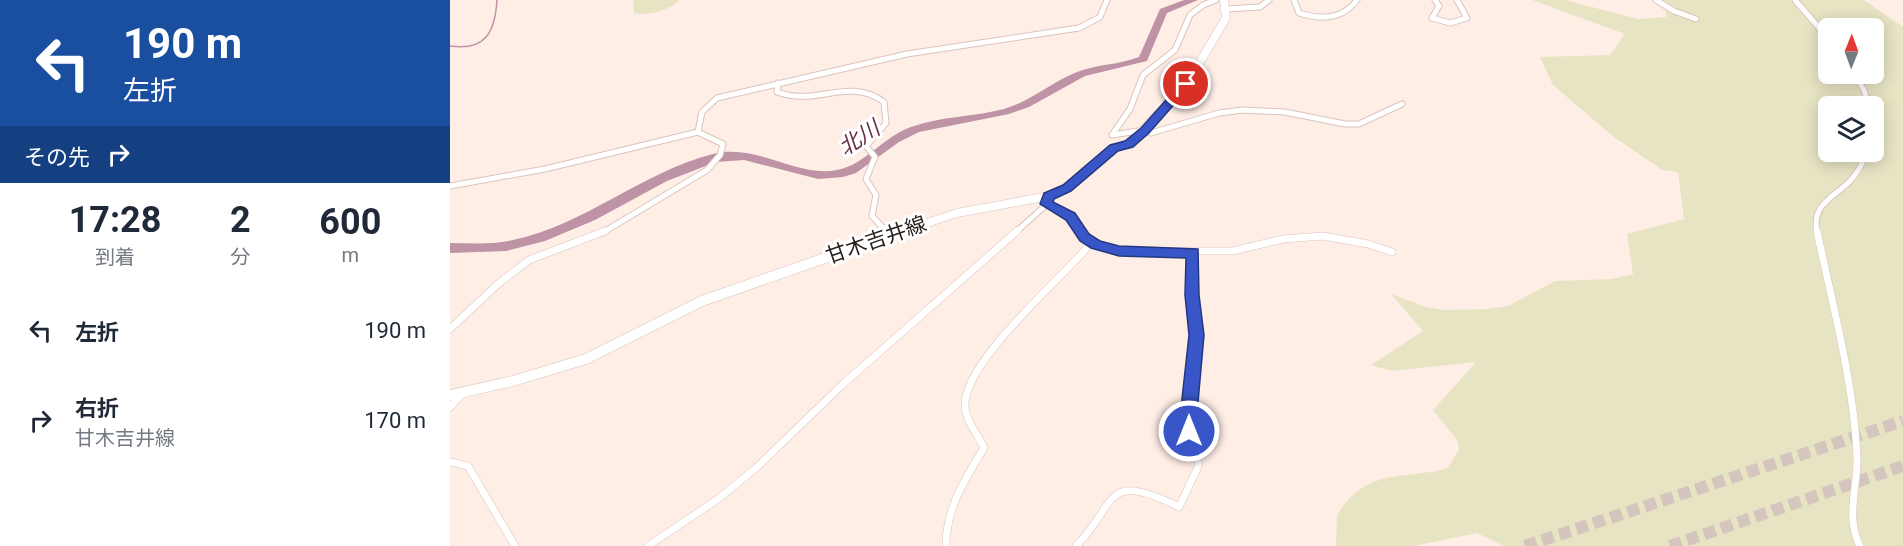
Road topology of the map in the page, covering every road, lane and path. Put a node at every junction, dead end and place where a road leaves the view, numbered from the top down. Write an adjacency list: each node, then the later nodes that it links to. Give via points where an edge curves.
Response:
1 (1107, 0): 14 (street, via 1100,17 1079,28 916,53)
2 (1216, 0): 16 (street, via 1191,15 1175,50 1143,75 1130,109 1111,133 1117,136)
3 (1224, 0): 11 (main road)
4 (1269, 0): 11 (street, via 1260,7)
5 (1294, 0): 6 (street, via 1299,13 1314,18 1342,14)
6 (1357, 0)
7 (1435, 0): 8 (street, via 1439,6 1432,18 1460,23 1467,18)
8 (1457, 0)
9 (1656, 0): 12 (street)
10 (1795, 0): 13 (street)
11 (1227, 9): 16 (main road, 甘木吉井線, via 1226,18 1186,84)
12 (1696, 19)
13 (1818, 26)
14 (778, 83): 17 (street, via 707,103); 21 (street, via 777,93 795,98 856,88 884,102 886,123 866,146 875,157 866,179 876,195 872,216 882,227)
15 (1402, 104): 16 (street, via 1359,124 1285,112 1243,110 1151,133)
16 (1145, 130): 20 (main road, 甘木吉井線, via 1129,144 1114,148)
17 (698, 132): 19 (street, via 544,170); 25 (street, via 723,144 723,150 707,170 594,237 529,260)
18 (1860, 162): 34 (street, via 1848,183 1825,196 1815,223 1843,352 1857,457 1852,531)
19 (450, 186)
20 (1048, 200): 21 (main road, 甘木吉井線, via 957,213); 22 (street, via 1071,216); 31 (street, via 757,467 718,499)
21 (899, 232): 26 (main road, 甘木吉井線, via 702,301 586,359)
22 (1092, 242): 24 (street, via 1119,251); 32 (street, via 1000,342 970,381 965,410 984,448 955,496)
23 (1392, 252): 24 (street, via 1323,236 1283,239 1245,250)
24 (1193, 253): 33 (street, via 1192,295 1197,335 1189,431 1198,452 1198,467 1179,507 1142,493 1124,492 1110,498)
25 (450, 329)
26 (463, 393): 27 (main road, 甘木吉井線); 28 (street)
27 (450, 395)
28 (450, 407)
29 (450, 462): 30 (street, via 468,466)
30 (515, 546)
31 (648, 546)
32 (946, 546)
33 (1076, 546)
34 (1860, 546)

